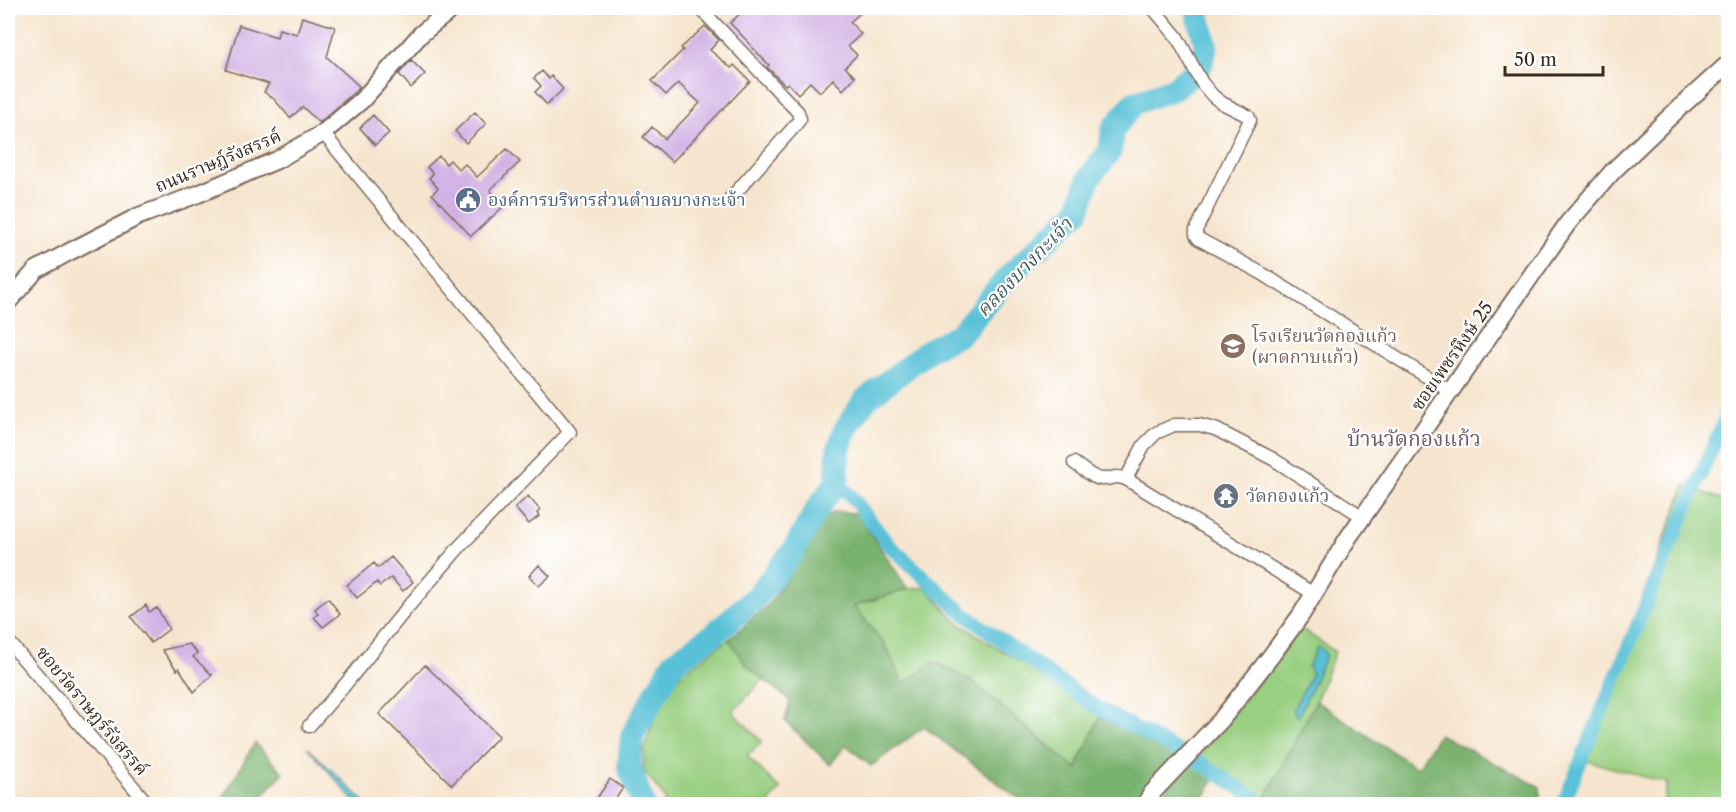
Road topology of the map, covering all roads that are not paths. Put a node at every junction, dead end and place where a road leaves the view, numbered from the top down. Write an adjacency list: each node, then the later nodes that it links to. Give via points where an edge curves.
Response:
1 (453, 8): 5 (street, ถนนราษฎ์รังสรรค์, via 421,34 362,100)
2 (700, 8): 6 (street, via 798,112 800,119)
3 (1153, 8): 8 (street, via 1177,37 1213,96 1250,120 1196,235)
4 (1728, 64): 8 (street, ซอยเพชรหึงษ์ 25, via 1590,196)
5 (323, 133): 7 (street, ถนนราษฎ์รังสรรค์, via 277,160 139,216 69,252 36,270); 14 (street, via 570,432 461,545)
6 (729, 200)
7 (8, 302)
8 (1451, 392): 11 (street, ซอยเพชรหึงษ์ 25)
9 (1074, 464): 10 (street, via 1102,479 1118,476)
10 (1126, 480): 11 (street, via 1144,445 1156,433 1173,425 1199,425 1239,440); 12 (street)
11 (1363, 517): 12 (street, ซอยเพชรหึงษ์ 25)
12 (1314, 594): 16 (street, ซอยเพชรหึงษ์ 25, via 1245,691)
13 (8, 641): 15 (street, ซอยวัดราษฎร์รังสรรค์)
14 (309, 726)
15 (148, 804)
16 (1145, 804)

